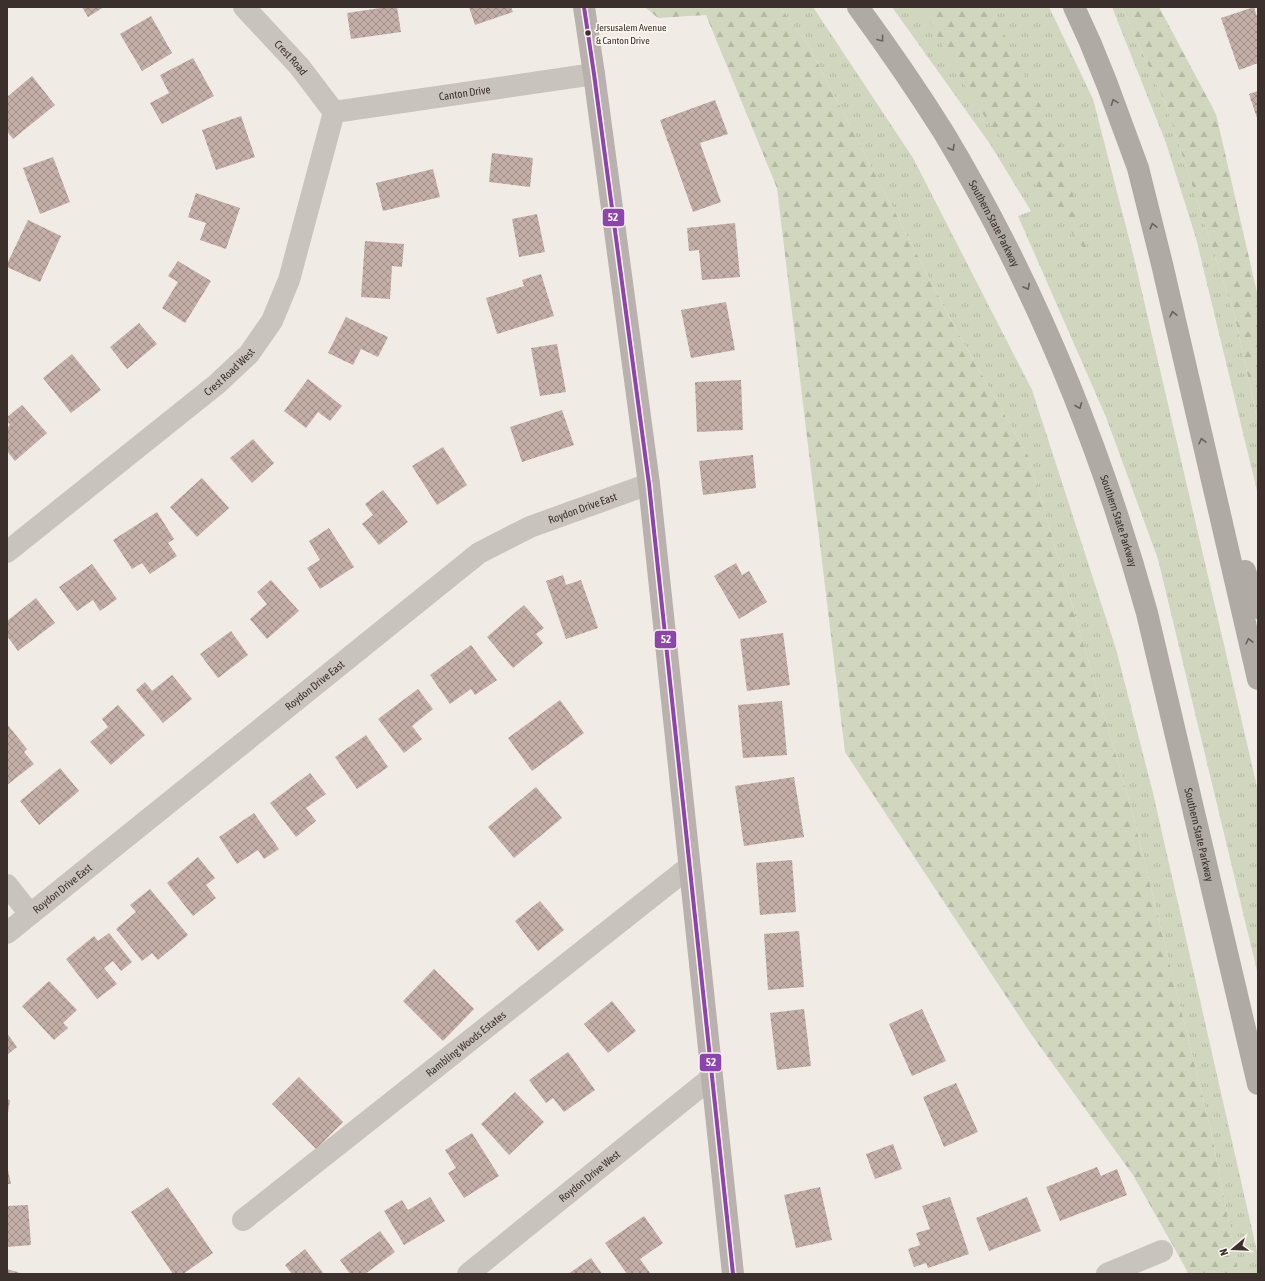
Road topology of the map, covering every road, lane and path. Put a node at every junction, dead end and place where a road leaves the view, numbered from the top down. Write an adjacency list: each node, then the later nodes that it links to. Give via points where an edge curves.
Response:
1 (244, 7): 6 (street, Crest Road, via 299,66)
2 (584, 7): 5 (main road)
3 (858, 7): 17 (highway, Southern State Parkway, one-way to 17, via 939,127 986,208 1033,299 1091,437 1147,612)
4 (1074, 7): 7 (highway, one-way to 4, via 1138,168 1107,84)
5 (594, 74): 6 (street, Canton Drive); 8 (main road)
6 (334, 112): 9 (street, Crest Road West, via 289,280 272,321 249,354 217,384)
7 (1211, 479): 10 (highway); 11 (highway, one-way to 7)
8 (648, 484): 12 (main road); 14 (street, Roydon Drive East, via 530,526 479,553)
9 (7, 552)
10 (1258, 608)
11 (1258, 679)
12 (689, 867): 16 (main road); 18 (street, Rambling Woods Estates)
13 (7, 885): 14 (street)
14 (30, 914): 15 (street, Roydon Drive East)
15 (7, 933)
16 (711, 1078): 20 (street, Roydon Drive West); 21 (main road)
17 (1258, 1084)
18 (243, 1220)
19 (1162, 1250): 22 (street)
20 (468, 1274)
21 (733, 1274)
22 (1107, 1274)

